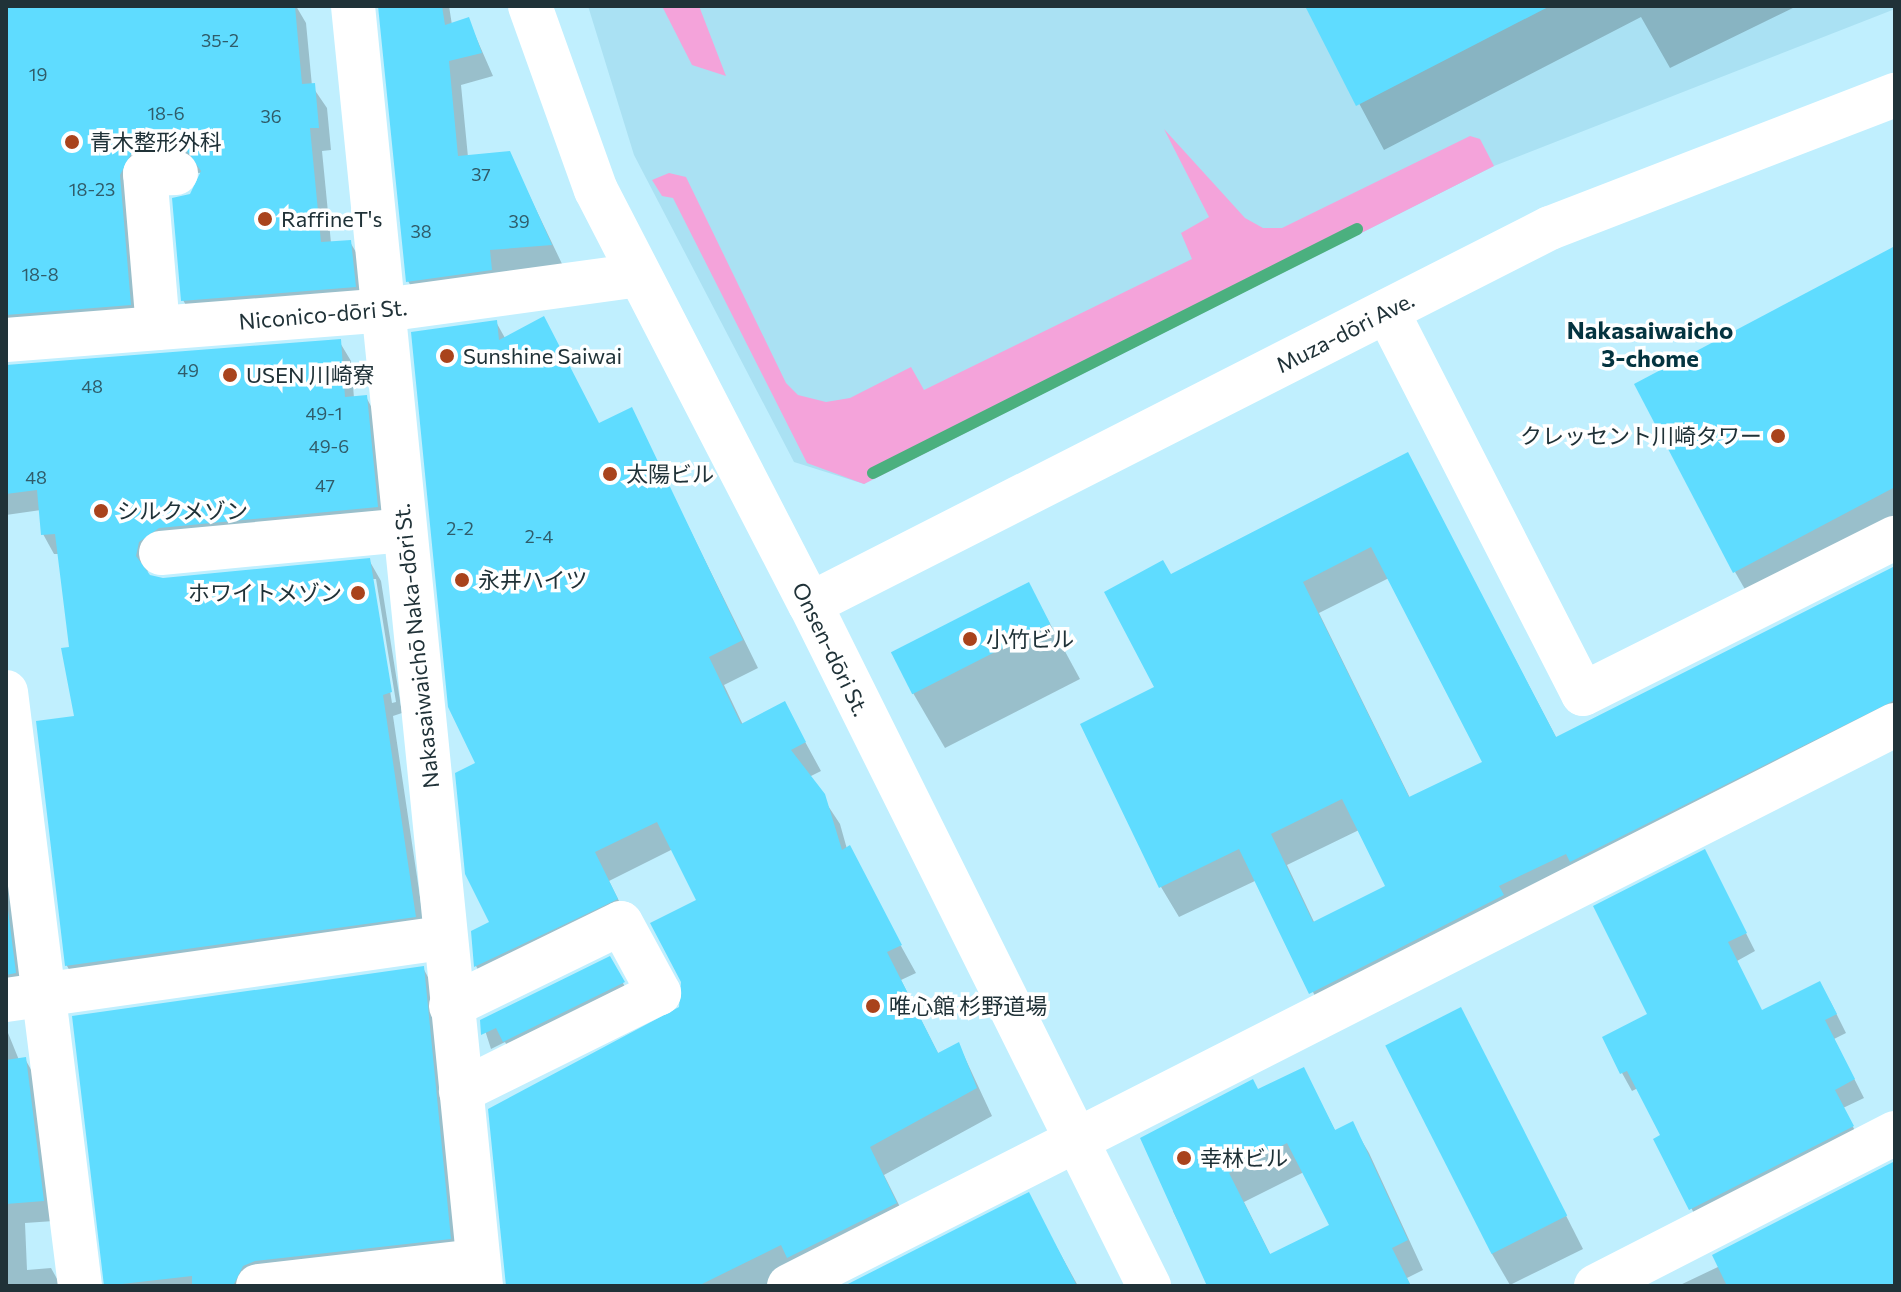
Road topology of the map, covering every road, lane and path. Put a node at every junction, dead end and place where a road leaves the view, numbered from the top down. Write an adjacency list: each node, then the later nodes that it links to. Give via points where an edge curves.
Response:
1 (353, 6): 6 (street, Nakasaiwaichō Naka-dōri St.)
2 (530, 6): 5 (street, Onsen-dōri St., via 596,190)
3 (1895, 95): 7 (street, Muza-dōri Ave., via 1596,207)
4 (176, 173): 8 (street, via 145,174)
5 (638, 275): 6 (street, Niconico-dōri St.); 13 (street, Onsen-dōri St.)
6 (384, 310): 8 (street, Niconico-dōri St.); 10 (street, Nakasaiwaichō Naka-dōri St.)
7 (1387, 311): 11 (street, via 1583,694); 13 (street, Muza-dōri Ave.)
8 (158, 328): 9 (street, Niconico-dōri St.)
9 (6, 340)
10 (404, 530): 12 (street); 16 (street, Nakasaiwaichō Naka-dōri St.)
11 (1895, 538)
12 (161, 553)
13 (810, 604): 21 (street, Onsen-dōri St.)
14 (6, 694): 17 (street)
15 (1895, 725): 21 (street)
16 (444, 938): 17 (street); 18 (street, Nakasaiwaichō Naka-dōri St.)
17 (26, 997): 23 (street)
18 (451, 1006): 19 (street, Nakasaiwaichō Naka-dōri St.); 19 (street, via 621,923 659,993)
19 (461, 1091): 22 (street, Nakasaiwaichō Naka-dōri St.)
20 (1895, 1133): 27 (street)
21 (1075, 1142): 25 (street); 26 (street, Onsen-dōri St.)
22 (479, 1273): 24 (street)
23 (80, 1286)
24 (258, 1286)
25 (789, 1286)
26 (1149, 1286)
27 (1596, 1286)

